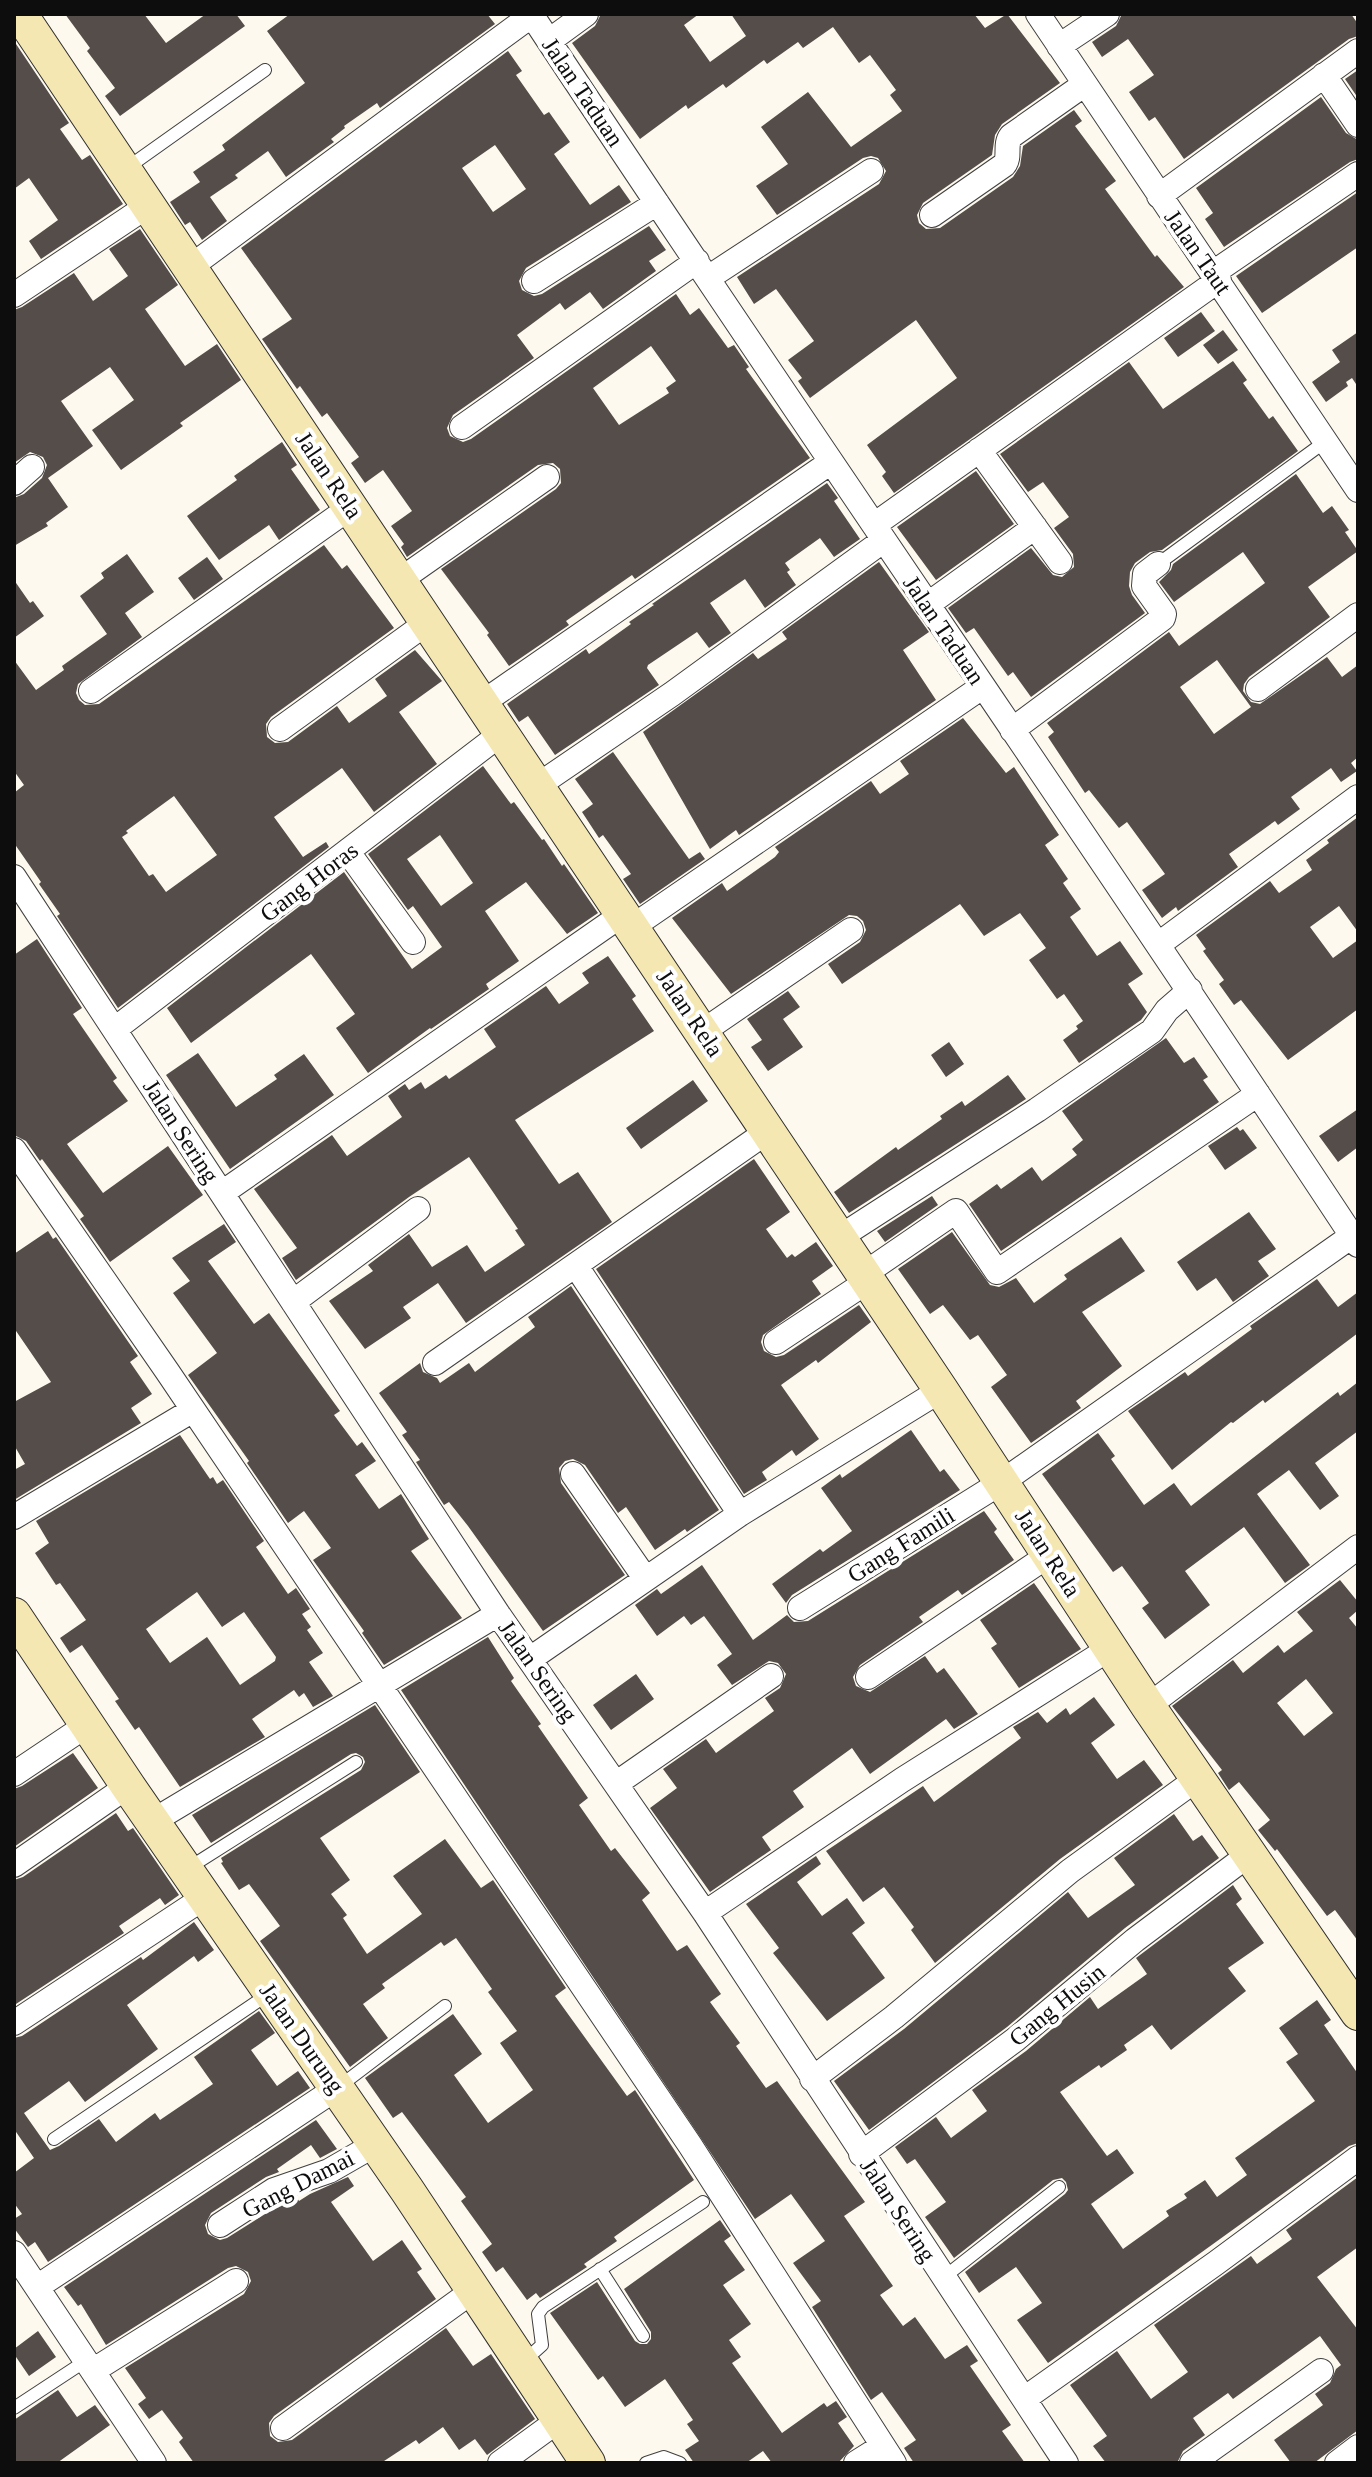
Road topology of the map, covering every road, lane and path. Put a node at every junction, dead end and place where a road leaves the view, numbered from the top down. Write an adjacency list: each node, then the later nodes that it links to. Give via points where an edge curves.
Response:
1 (20, 14): 13 (street, Jalan Rela)
2 (586, 14): 6 (street)
3 (1038, 14): 7 (street, Jalan Taut)
4 (1107, 14): 7 (street)
5 (532, 15): 6 (street, Jalan Taduan); 20 (street)
6 (549, 41): 17 (street, Jalan Taduan)
7 (1059, 46): 11 (street, Jalan Taut)
8 (1358, 51): 10 (street)
9 (265, 70): 13 (lane)
10 (1324, 75): 12 (street); 16 (street)
11 (1085, 84): 16 (street, Jalan Taut); 19 (street, via 1011,136 1004,165)
12 (1358, 125)
13 (125, 170): 18 (street, Jalan Rela)
14 (871, 171): 21 (street)
15 (1358, 174): 22 (street)
16 (1159, 196): 22 (street, Jalan Taut)
17 (657, 203): 21 (street, Jalan Taduan); 23 (street)
18 (149, 205): 20 (street, Jalan Rela); 24 (street)
19 (932, 215)
20 (190, 267): 31 (street, Jalan Rela)
21 (702, 270): 25 (street); 28 (street, Jalan Taduan)
22 (1216, 276): 26 (street, Jalan Taut); 27 (street)
23 (534, 281)
24 (14, 295)
25 (462, 427)
26 (1326, 441): 30 (street, Jalan Taut); 35 (lane)
27 (979, 450): 32 (street); 33 (street)
28 (831, 462): 33 (street, Jalan Taduan); 43 (street)
29 (547, 477): 36 (street)
30 (1358, 490)
31 (351, 507): 36 (street, Jalan Rela); 42 (street)
32 (1035, 527): 34 (street); 37 (street)
33 (879, 533): 37 (street, Jalan Taduan); 47 (street, via 672,694)
34 (1060, 562)
35 (1158, 564): 45 (street, via 1145,574 1144,586 1163,618)
36 (400, 580): 39 (street, Jalan Rela)
37 (927, 605): 40 (street, Jalan Taduan)
38 (1358, 615): 41 (street)
39 (428, 622): 43 (street, Jalan Rela); 44 (street)
40 (982, 687): 45 (street, Jalan Taduan); 51 (street)
41 (1258, 689)
42 (91, 691)
43 (482, 703): 46 (street, Jalan Rela)
44 (280, 729)
45 (1012, 730): 54 (street, Jalan Taduan)
46 (502, 733): 47 (street, Jalan Rela); 49 (street, Gang Horas)
47 (537, 786): 51 (street, Jalan Rela)
48 (1358, 797): 54 (street)
49 (348, 852): 53 (street); 56 (street, Gang Horas)
50 (14, 877): 56 (street, Jalan Sering)
51 (628, 921): 57 (street, Jalan Rela); 61 (street)
52 (851, 930): 57 (street)
53 (413, 942)
54 (1159, 944): 55 (street, Jalan Taduan)
55 (1190, 990): 58 (street, Jalan Taduan); 63 (street, via 1152,1031)
56 (115, 1029): 61 (street, Jalan Sering)
57 (702, 1032): 59 (street, Jalan Rela)
58 (1258, 1094): 64 (street, Jalan Taduan); 66 (street, via 997,1272 956,1211)
59 (768, 1131): 63 (street, Jalan Rela); 65 (street)
60 (14, 1150): 71 (street)
61 (222, 1193): 67 (street, Jalan Sering)
62 (418, 1209): 67 (street)
63 (840, 1237): 66 (street, Jalan Rela)
64 (1355, 1240): 73 (street, Gang Famili)
65 (576, 1266): 69 (street); 74 (street)
66 (866, 1278): 68 (street); 70 (street, Jalan Rela)
67 (293, 1302): 80 (street, Jalan Sering)
68 (776, 1342)
69 (435, 1363)
70 (941, 1390): 73 (street, Jalan Rela); 74 (street)
71 (193, 1410): 75 (street); 86 (street)
72 (573, 1474): 78 (street)
73 (1002, 1482): 77 (street, Jalan Rela); 79 (street, Gang Famili)
74 (740, 1514): 78 (street)
75 (14, 1517)
76 (1358, 1547): 87 (street)
77 (1049, 1555): 82 (street, Jalan Rela); 85 (street)
78 (645, 1578): 83 (street)
79 (800, 1608)
80 (498, 1614): 83 (street, Jalan Sering); 86 (street)
81 (14, 1615): 88 (street, Jalan Durung)
82 (1109, 1649): 87 (street, Jalan Rela); 98 (street)
83 (530, 1659): 92 (street, Jalan Sering)
84 (771, 1676): 92 (street)
85 (868, 1677)
86 (380, 1685): 94 (street); 127 (street, via 690,2145)
87 (1148, 1706): 91 (street, Jalan Rela)
88 (87, 1725): 90 (street); 93 (street, Jalan Durung)
89 (356, 1762): 97 (lane)
90 (14, 1774)
91 (1197, 1779): 95 (street, Jalan Rela); 103 (street, via 1070,1871)
92 (617, 1783): 98 (street, Jalan Sering)
93 (128, 1786): 94 (street, Jalan Durung); 96 (street)
94 (153, 1821): 97 (street, Jalan Durung)
95 (1251, 1853): 101 (street, Jalan Rela); 107 (street, Gang Husin)
96 (14, 1865)
97 (196, 1883): 99 (street, Jalan Durung); 102 (street)
98 (705, 1913): 103 (street, Jalan Sering)
99 (270, 1993): 104 (street, Jalan Durung); 105 (lane)
100 (445, 2006): 104 (lane)
101 (1358, 2013)
102 (14, 2023)
103 (812, 2079): 107 (street, Jalan Sering)
104 (337, 2088): 106 (street, Jalan Durung); 116 (street)
105 (54, 2139)
106 (376, 2144): 111 (street, Gang Damai, via 329,2171 274,2190); 117 (street, Jalan Durung)
107 (861, 2154): 114 (street, Jalan Sering)
108 (1358, 2158): 122 (street)
109 (1059, 2187): 114 (lane)
110 (703, 2202): 113 (lane)
111 (220, 2225)
112 (14, 2253): 116 (street)
113 (600, 2269): 118 (lane); 119 (lane, via 541,2309 542,2345)
114 (943, 2278): 122 (street, Jalan Sering)
115 (236, 2281): 120 (street)
116 (37, 2287): 120 (street)
117 (474, 2290): 119 (street, Jalan Durung); 125 (street)
118 (643, 2336)
119 (522, 2363): 124 (street, Jalan Durung)
120 (90, 2365): 123 (lane); 128 (street)
121 (1321, 2371): 135 (street)
122 (1024, 2399): 134 (street, Jalan Sering)
123 (14, 2408)
124 (559, 2420): 129 (street); 130 (street, Jalan Durung)
125 (283, 2428)
126 (1358, 2447): 136 (street)
127 (888, 2454): 133 (street)
128 (154, 2463)
129 (500, 2463)
130 (588, 2463)
131 (646, 2463): 132 (lane, via 664,2457)
132 (680, 2463)
133 (856, 2463)
134 (1066, 2463)
135 (1192, 2463)
136 (1337, 2463)

